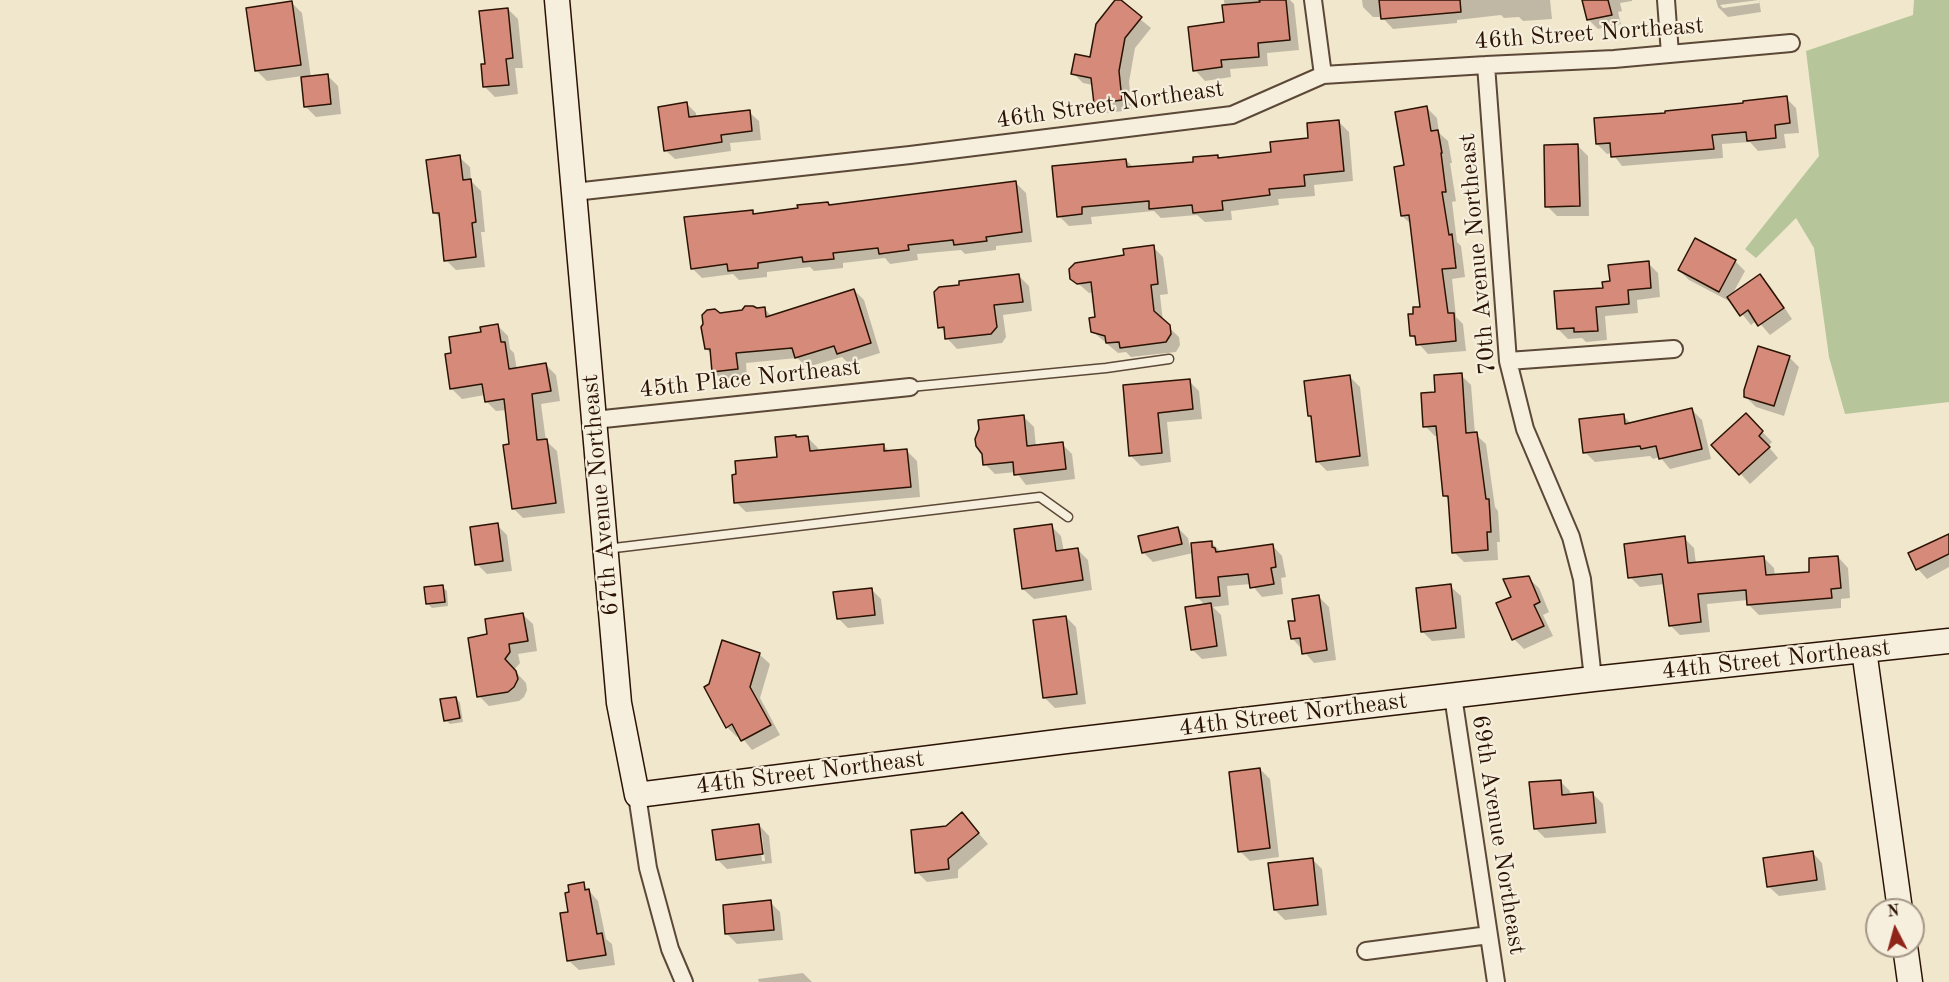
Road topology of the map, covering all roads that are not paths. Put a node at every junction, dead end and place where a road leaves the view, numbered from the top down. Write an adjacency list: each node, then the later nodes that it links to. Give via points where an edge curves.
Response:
1 (557, 0): 8 (street, 67th Avenue Northeast)
2 (1313, 0): 7 (street)
3 (1665, 0): 5 (street)
4 (1791, 43): 5 (street, 46th Street Northeast)
5 (1670, 54): 6 (street, 46th Street Northeast)
6 (1486, 65): 7 (street, 46th Street Northeast); 11 (street, 70th Avenue Northeast)
7 (1323, 75): 8 (street, 46th Street Northeast, via 1232,115)
8 (574, 192): 13 (street, 67th Avenue Northeast)
9 (1674, 349): 11 (street)
10 (1169, 359): 12 (lane)
11 (1508, 361): 18 (street, 70th Avenue Northeast, via 1525,429 1570,537 1582,579)
12 (910, 387): 13 (street, 45th Place Northeast)
13 (594, 420): 15 (street, 67th Avenue Northeast)
14 (1068, 517): 15 (lane, via 1040,497)
15 (605, 549): 20 (street, 67th Avenue Northeast, via 619,703)
16 (1949, 641): 17 (street, 44th Street Northeast)
17 (1864, 650): 18 (street, 44th Street Northeast); 21 (street)
18 (1593, 679): 19 (street, 44th Street Northeast)
19 (1453, 696): 20 (street, 44th Street Northeast); 22 (street, 69th Avenue Northeast)
20 (637, 795): 25 (street, 67th Avenue Northeast, via 648,868 670,949)
21 (1898, 898)
22 (1489, 935): 23 (street); 26 (street, 69th Avenue Northeast)
23 (1366, 951)
24 (1907, 958): 27 (street)
25 (684, 982)
26 (1496, 982)
27 (1910, 982)

